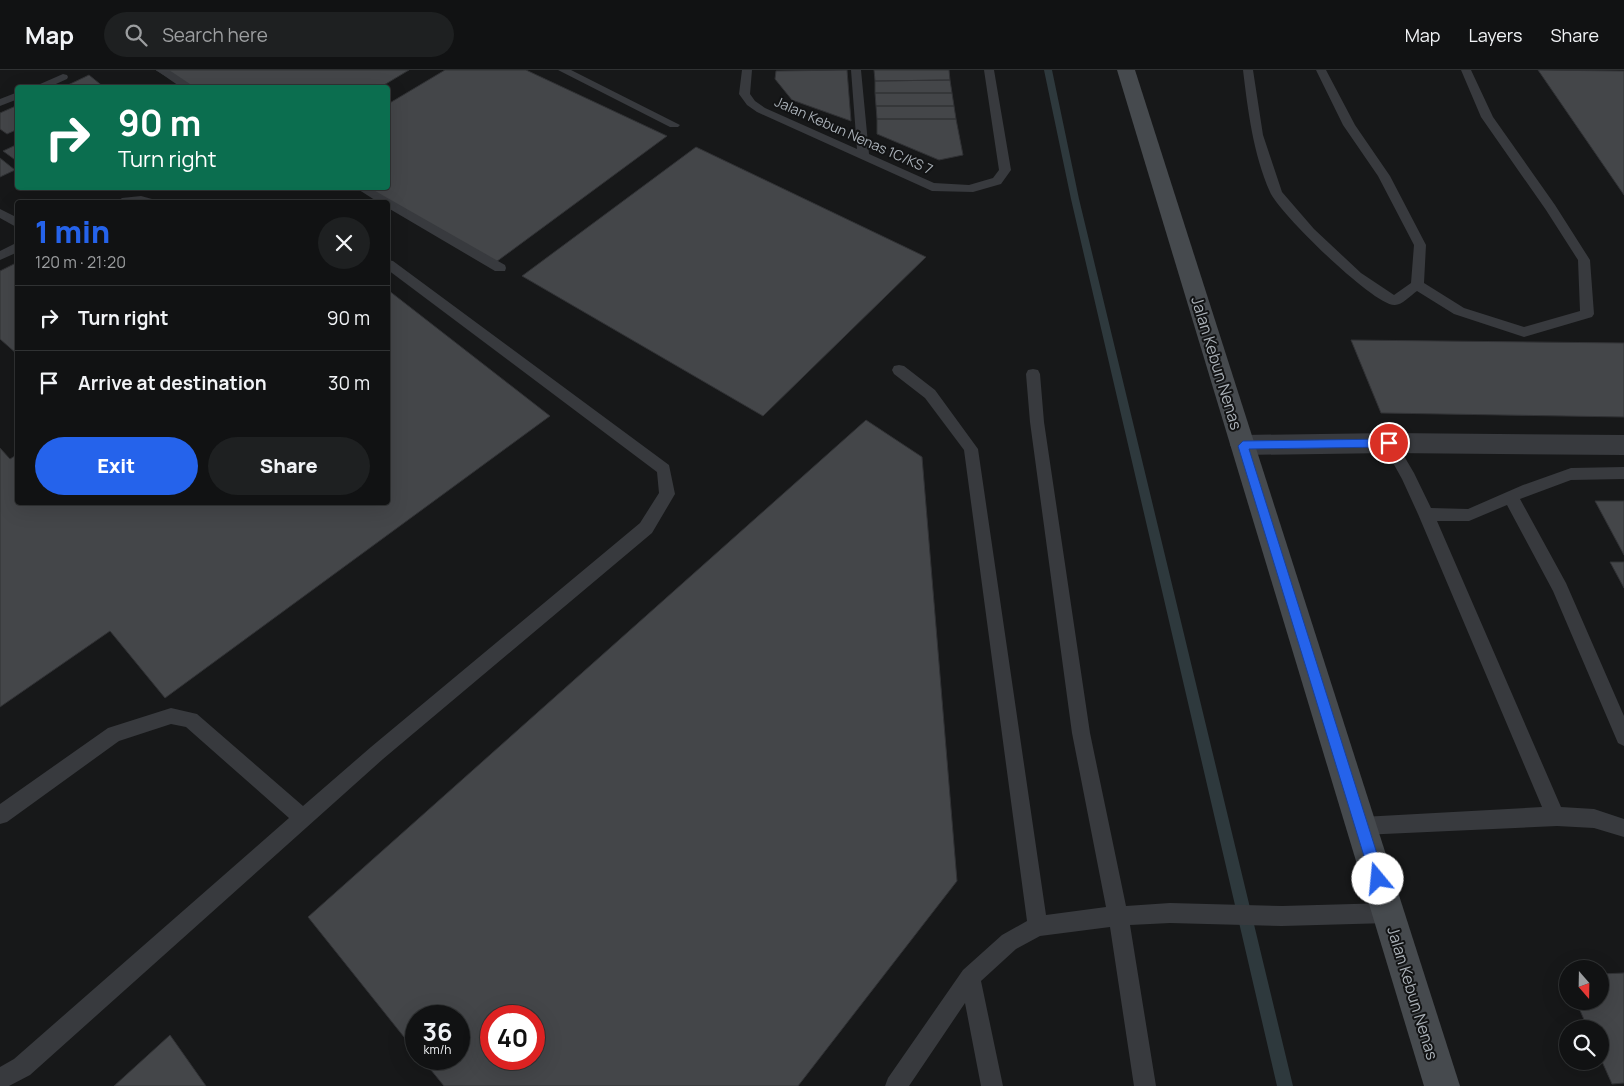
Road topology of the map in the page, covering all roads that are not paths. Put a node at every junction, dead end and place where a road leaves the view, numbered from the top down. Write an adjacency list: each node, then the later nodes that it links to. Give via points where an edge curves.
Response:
1 (161, 70): 12 (lane)
2 (563, 70): 15 (lane)
3 (747, 70): 16 (lane, Jalan Kebun Nenas 1C/KS 7, via 744,94 760,110)
4 (856, 70): 16 (lane)
5 (989, 70): 16 (lane, Jalan Kebun Nenas 1C/KS 7, via 1005,170 997,181 969,189 932,187)
6 (1126, 70): 30 (street, Jalan Kebun Nenas)
7 (1248, 70): 26 (lane, via 1257,135 1276,193 1310,232 1356,276 1394,301)
8 (1322, 70): 26 (lane, via 1349,124 1384,176 1420,244)
9 (1466, 70): 26 (lane, via 1487,117 1584,260 1587,314 1524,332 1459,311)
10 (62, 77): 11 (lane)
11 (43, 85)
12 (186, 85)
13 (15, 96): 14 (lane)
14 (0, 102)
15 (674, 125)
16 (863, 156)
17 (365, 190): 18 (lane)
18 (383, 200)
19 (390, 204): 25 (lane)
20 (0, 213): 21 (lane)
21 (15, 222)
22 (15, 248): 23 (lane)
23 (0, 256)
24 (390, 265): 38 (lane, via 664,469 666,494 646,528)
25 (500, 268)
26 (1417, 285)
27 (899, 370): 43 (lane, via 930,394 971,449)
28 (1033, 374): 42 (lane, via 1081,733)
29 (1389, 443): 30 (street); 31 (street); 34 (lane)
30 (1243, 446): 39 (street, Jalan Kebun Nenas)
31 (1624, 446)
32 (1624, 473): 33 (lane, via 1571,474)
33 (1511, 498): 34 (lane, via 1469,515); 35 (lane, via 1560,588)
34 (1426, 514): 37 (lane)
35 (1624, 737)
36 (0, 816): 38 (lane, via 114,734 171,716 191,720)
37 (1556, 817): 39 (lane); 40 (lane, via 1595,819)
38 (303, 818): 45 (lane, via 22,1067)
39 (1362, 826): 41 (street, Jalan Kebun Nenas)
40 (1624, 828)
41 (1389, 914): 42 (lane, via 1170,913); 49 (street, Jalan Kebun Nenas)
42 (1118, 916): 43 (lane); 48 (lane)
43 (1038, 926): 44 (lane, via 1009,942)
44 (970, 977): 46 (lane); 47 (lane)
45 (0, 1080)
46 (896, 1086)
47 (992, 1086)
48 (1145, 1086)
49 (1442, 1086)

